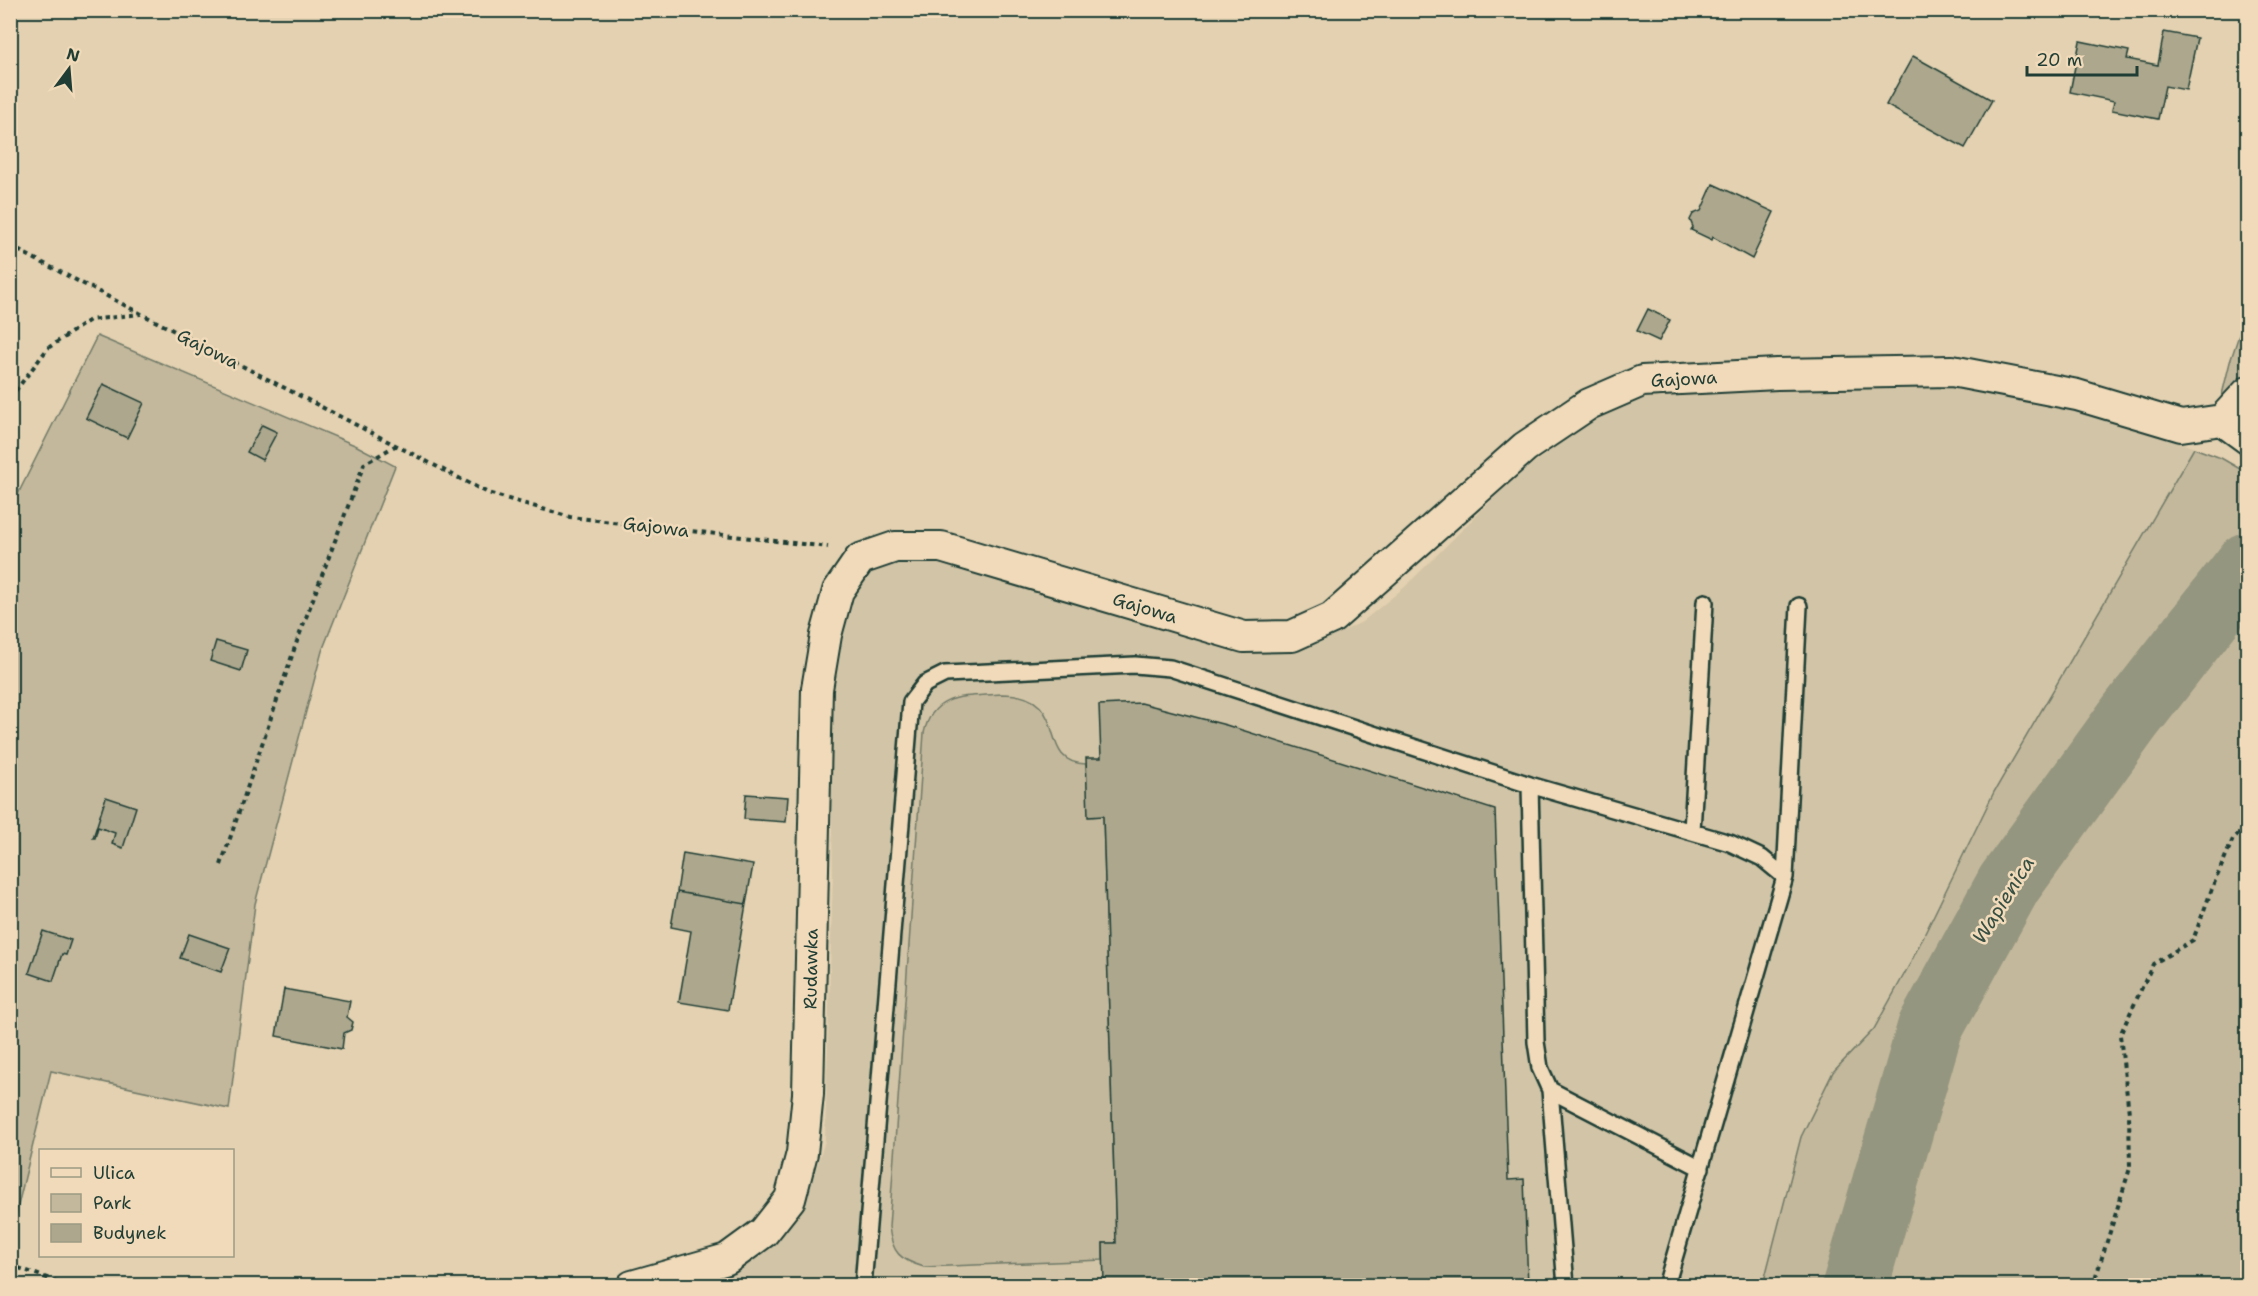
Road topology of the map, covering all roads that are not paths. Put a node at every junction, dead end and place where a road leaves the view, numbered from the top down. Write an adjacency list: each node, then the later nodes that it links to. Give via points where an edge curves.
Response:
1 (2247, 392): 2 (street)
2 (2222, 420): 3 (street); 4 (street, Gajowa, via 2181,426 2077,394 1952,371 1642,381 1589,404 1525,447 1332,618 1292,636 1244,637 941,547 895,547)
3 (2247, 439)
4 (860, 559): 12 (street, Rudawka, via 838,591 817,689 808,1094 802,1153 790,1199 764,1232 727,1259)
5 (1705, 602): 8 (lane)
6 (1799, 606): 9 (lane)
7 (1530, 786): 8 (lane); 10 (lane, via 1536,1042 1540,1068); 13 (lane, via 1170,668 1135,665 945,674 925,684 911,702)
8 (1692, 831): 9 (lane, via 1762,858)
9 (1785, 877): 11 (lane)
10 (1550, 1090): 11 (lane); 14 (lane)
11 (1701, 1168): 15 (lane)
12 (632, 1286)
13 (863, 1286)
14 (1566, 1286)
15 (1666, 1286)

